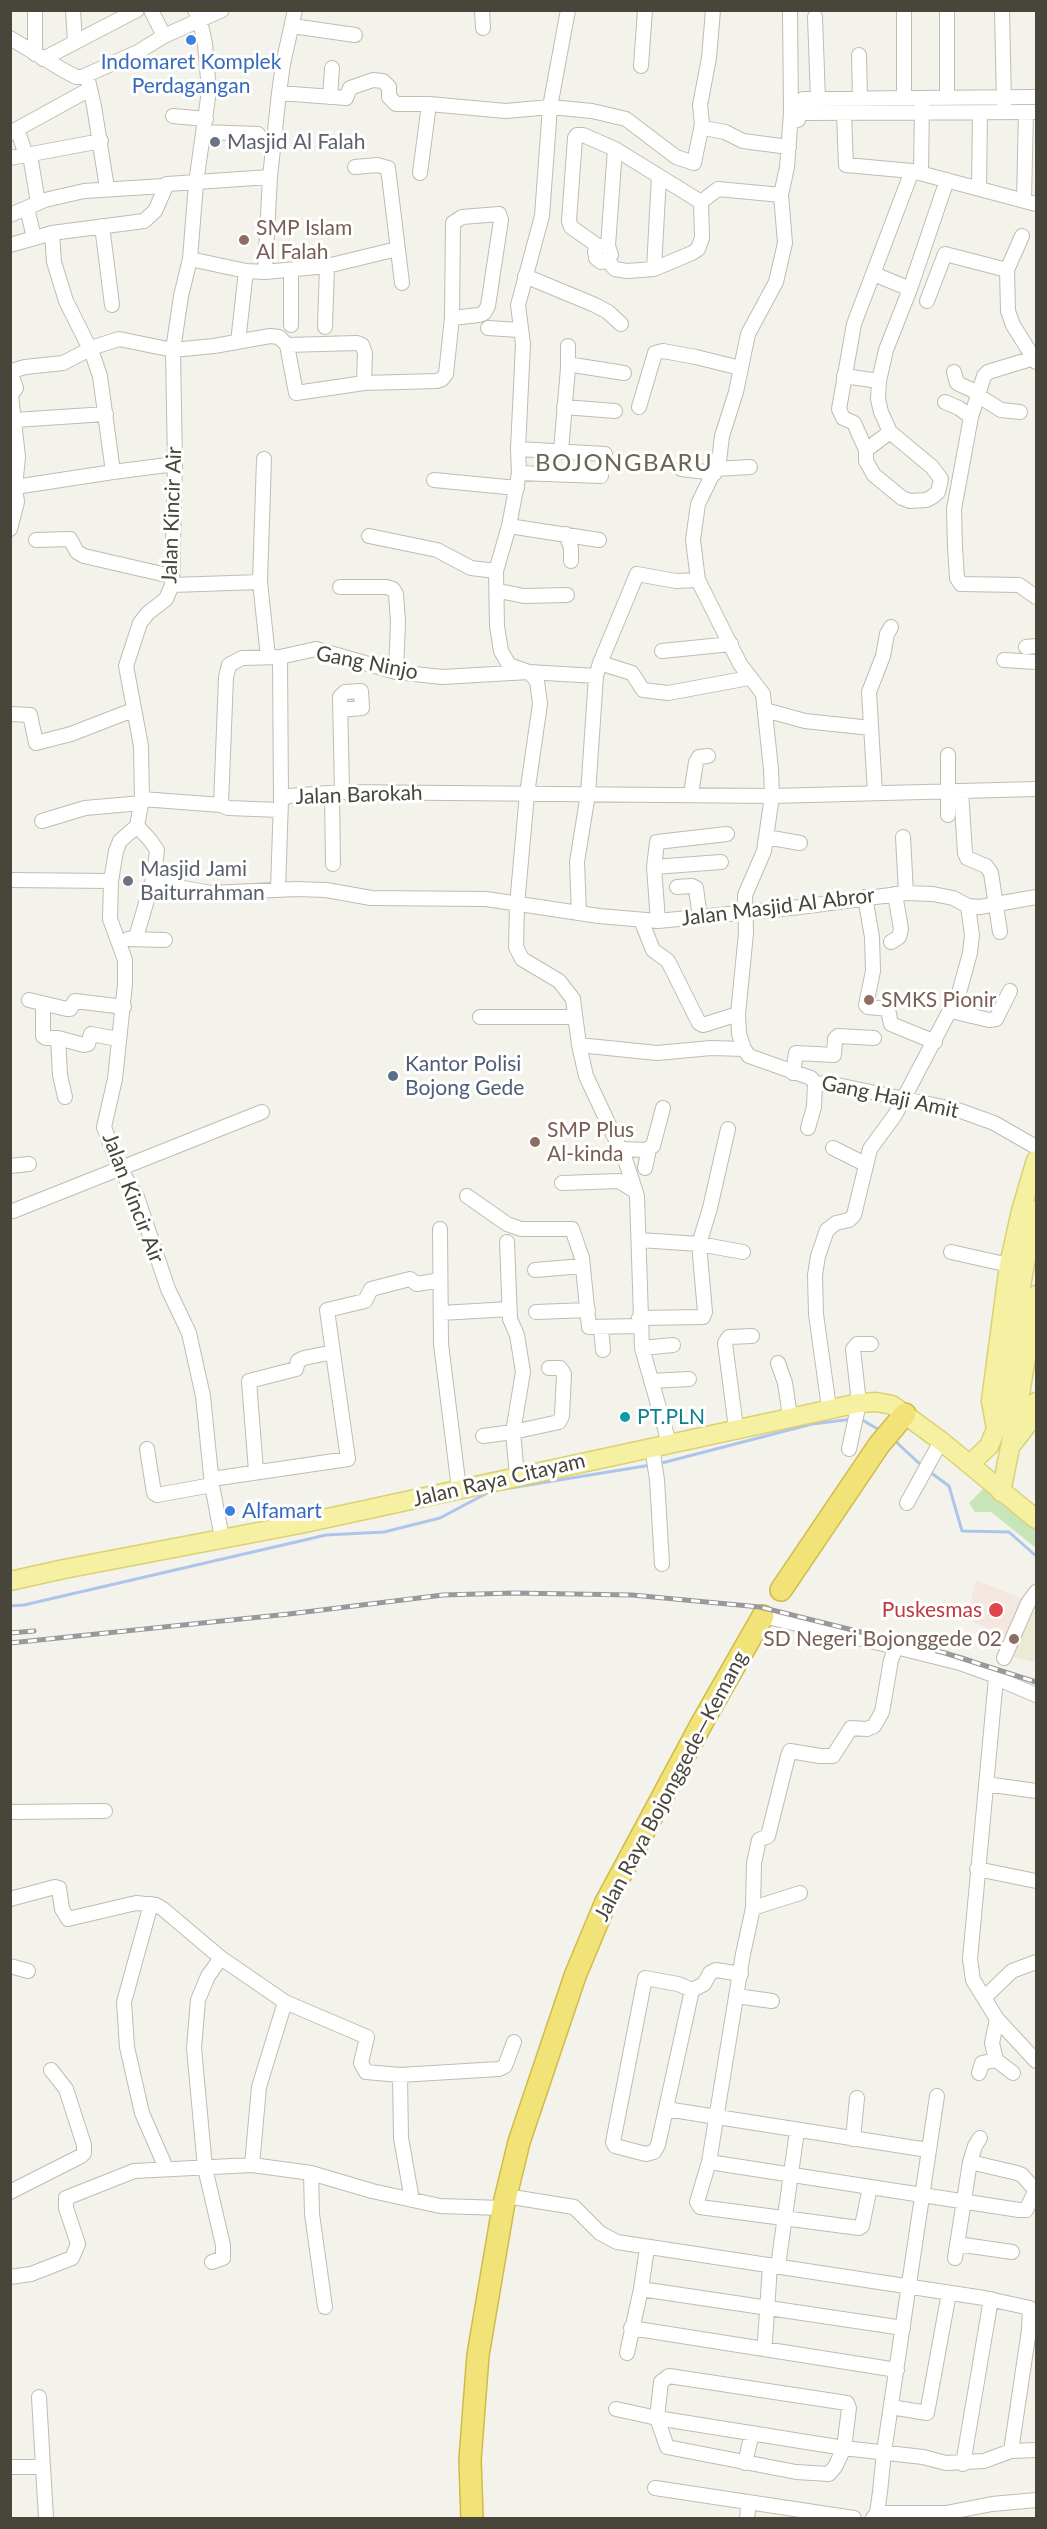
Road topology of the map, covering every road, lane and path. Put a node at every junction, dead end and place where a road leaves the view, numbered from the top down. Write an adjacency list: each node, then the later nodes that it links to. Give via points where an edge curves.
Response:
1 (34, 10): 25 (street)
2 (73, 10): 23 (street)
3 (136, 10): 16 (street)
4 (151, 10): 21 (street)
5 (222, 10): 15 (street)
6 (295, 10): 18 (street)
7 (482, 10): 19 (street)
8 (568, 10): 40 (street)
9 (645, 10): 26 (street)
10 (713, 10): 47 (street, via 700,105)
11 (790, 10): 39 (street)
12 (904, 10): 35 (street)
13 (947, 10): 31 (street)
14 (1002, 10): 32 (street)
15 (198, 15): 21 (street); 48 (street, Jalan Kincir Air, via 208,74)
16 (113, 16): 23 (street)
17 (815, 17): 37 (street)
18 (292, 26): 20 (street); 29 (street)
19 (483, 28)
20 (355, 35)
21 (164, 36): 28 (street)
22 (10, 38): 25 (street)
23 (75, 42): 25 (street)
24 (859, 55): 34 (street)
25 (39, 56): 28 (street)
26 (641, 66)
27 (332, 68): 30 (street)
28 (89, 82): 49 (street); 51 (street)
29 (279, 93): 30 (street); 60 (street)
30 (330, 97): 38 (street, via 346,98 350,88 373,80 383,81 389,87 389,97 396,104)
31 (947, 97): 32 (street); 36 (street)
32 (1003, 97): 33 (street); 43 (street)
33 (1036, 97)
34 (860, 98): 35 (street); 37 (street)
35 (904, 98): 36 (street)
36 (922, 98): 41 (street)
37 (818, 99): 39 (street, via 803,99)
38 (429, 104): 40 (street, via 506,111); 58 (street)
39 (795, 106): 45 (street, via 804,113); 53 (street, via 796,140)
40 (550, 107): 47 (street, via 626,119 676,158 694,163); 86 (street, via 543,209)
41 (921, 112): 42 (street); 45 (street); 57 (street)
42 (980, 112): 43 (street); 65 (street)
43 (1004, 112): 44 (street)
44 (1031, 112): 68 (street)
45 (844, 113): 57 (street, via 846,165)
46 (173, 116): 48 (street)
47 (702, 124): 53 (street, via 743,141)
48 (205, 126): 50 (street); 62 (street, Jalan Kincir Air)
49 (14, 131): 54 (street)
50 (258, 134)
51 (100, 141): 54 (street); 64 (street)
52 (615, 149): 59 (street); 77 (street); 77 (street, via 583,135 575,138 569,221 571,227)
53 (788, 152): 66 (street)
54 (28, 155): 55 (street); 69 (street)
55 (10, 158)
56 (355, 167): 76 (street, via 388,168)
57 (917, 172): 61 (street); 85 (street)
58 (420, 174)
59 (658, 176): 67 (street); 80 (street)
60 (270, 177): 62 (street); 84 (street)
61 (947, 180): 65 (street); 88 (street)
62 (196, 183): 63 (street); 78 (street, Jalan Kincir Air)
63 (164, 186): 64 (street); 71 (street, via 150,217 144,221)
64 (107, 188): 69 (street, via 84,190)
65 (979, 189): 68 (street)
66 (781, 195): 67 (street, via 718,189); 104 (street, via 786,233 780,271 751,326)
67 (701, 202): 80 (street, via 702,238 698,249)
68 (1030, 203)
69 (33, 205): 70 (street); 74 (street)
70 (10, 215)
71 (102, 226): 72 (street); 90 (street)
72 (52, 233): 74 (street); 100 (street, via 54,262 66,301)
73 (1022, 236): 81 (street)
74 (34, 238): 75 (street)
75 (10, 244)
76 (398, 249): 79 (street); 87 (street)
77 (604, 251): 80 (street, via 615,269)
78 (190, 259): 82 (street); 101 (street, Jalan Kincir Air)
79 (327, 266): 83 (street); 94 (street)
80 (654, 269)
81 (1007, 270): 89 (street, via 945,254); 102 (street, via 1011,319)
82 (246, 271): 84 (street); 97 (street)
83 (291, 271): 84 (street); 93 (street)
84 (265, 272)
85 (874, 274): 88 (street); 107 (street, via 854,324)
86 (525, 276): 92 (street, via 595,305); 96 (street, via 518,305)
87 (402, 283)
88 (910, 289): 108 (street, via 886,350)
89 (927, 301)
90 (112, 305)
91 (452, 318): 91 (street, via 479,315 488,306 499,214 462,217 453,223); 109 (street, via 446,374 442,379)
92 (621, 324)
93 (291, 325)
94 (325, 327)
95 (488, 328): 96 (street)
96 (519, 330): 120 (street, via 523,344)
97 (238, 342): 98 (street, via 279,337); 101 (street)
98 (287, 345): 109 (street, via 362,345); 109 (street, via 296,393)
99 (568, 346): 103 (street)
100 (91, 350): 101 (street, via 119,339); 116 (street); 118 (street, via 63,363 12,371 16,387 11,395)
101 (173, 350): 125 (street, Jalan Kincir Air)
102 (1035, 360): 110 (street, via 988,372)
103 (568, 368): 105 (street, via 573,365); 112 (street)
104 (740, 368): 113 (street, via 663,351 656,353); 128 (street)
105 (624, 372)
106 (954, 372): 110 (street, via 957,383)
107 (844, 376): 108 (street); 121 (street, via 840,414 855,423)
108 (879, 381): 119 (street, via 878,399)
109 (364, 383)
110 (978, 394): 115 (street, via 1001,410); 117 (street)
111 (945, 402): 117 (street)
112 (564, 407): 114 (street); 122 (street)
113 (639, 407)
114 (615, 411)
115 (1020, 412)
116 (106, 414): 118 (street); 129 (street)
117 (970, 417): 149 (street, via 954,509 958,582 1019,585)
118 (15, 420): 133 (street)
119 (890, 432): 121 (street); 121 (street, via 939,474 938,492 926,500 902,498 874,475 866,461)
120 (518, 450): 122 (street); 130 (street)
121 (866, 450)
122 (561, 451): 123 (street)
123 (605, 454)
124 (264, 459): 145 (street)
125 (176, 464): 129 (street); 143 (street, Jalan Kincir Air)
126 (750, 468): 128 (street)
127 (681, 469): 128 (street)
128 (715, 471): 144 (street, via 698,504 694,523 693,554)
129 (114, 472): 133 (street)
130 (519, 473): 131 (street); 134 (street)
131 (601, 476)
132 (434, 480): 134 (street)
133 (15, 487): 136 (street, via 17,502)
134 (517, 488): 135 (street)
135 (509, 526): 137 (street); 142 (street)
136 (10, 529)
137 (566, 534): 140 (street); 141 (street)
138 (369, 536): 142 (street, via 436,550 471,568)
139 (36, 540): 143 (street, via 70,538 77,552 84,556)
140 (599, 540)
141 (571, 561)
142 (496, 571): 147 (street)
143 (172, 580): 145 (street); 160 (street, Jalan Kincir Air, via 165,599 141,623 127,658)
144 (698, 580): 151 (street); 156 (street, via 676,581 637,574)
145 (260, 582): 153 (street, via 263,624)
146 (340, 587): 157 (street, via 393,589 398,621)
147 (497, 593): 148 (street); 158 (street, via 501,651 509,665)
148 (567, 595)
149 (1036, 597)
150 (891, 627): 164 (street, via 870,685)
151 (731, 644): 152 (street); 159 (street)
152 (662, 651)
153 (274, 657): 157 (street, Gang Ninjo, via 316,649); 176 (street, Gang Ninjo, via 242,658 230,665 226,677); 177 (street)
154 (1004, 660): 155 (street)
155 (1036, 662)
156 (598, 670): 158 (street, Gang Ninjo); 159 (street, Gang Ninjo, via 632,673 640,689 668,693); 172 (street)
157 (396, 672): 158 (street, Gang Ninjo, via 442,677)
158 (529, 672): 171 (street, via 537,681 540,704)
159 (748, 678): 162 (street, via 760,689)
160 (133, 710): 163 (street, via 36,743 30,715); 175 (street, Jalan Kincir Air, via 141,746)
161 (340, 710): 169 (street)
162 (765, 710): 164 (street, via 805,721); 174 (street)
163 (10, 714)
164 (872, 729): 170 (street)
165 (948, 755): 168 (street)
166 (708, 756): 173 (street, via 699,757 696,762)
167 (1036, 789): 168 (street, Jalan Barokah)
168 (954, 791): 170 (street, Jalan Barokah); 178 (street); 197 (street, via 965,853 992,873)
169 (337, 793): 171 (street, Jalan Barokah); 177 (street, Jalan Barokah, via 288,796); 186 (street)
170 (875, 793): 174 (street, Jalan Barokah)
171 (527, 794): 172 (street, Jalan Barokah); 196 (street)
172 (588, 794): 173 (street, Jalan Barokah); 200 (street, via 577,862)
173 (691, 794): 174 (street, Jalan Barokah)
174 (772, 795): 182 (street)
175 (142, 801): 176 (street); 179 (street, via 85,808); 180 (street, Jalan Kincir Air)
176 (221, 805): 177 (street)
177 (280, 805): 192 (street, Jalan Barokah)
178 (948, 815)
179 (42, 821)
180 (137, 826): 188 (street, via 157,850); 190 (street, Jalan Kincir Air, via 120,841)
181 (727, 834): 187 (street, via 659,841)
182 (766, 837): 184 (street); 199 (street, via 760,864 745,895)
183 (903, 837): 193 (street)
184 (800, 843)
185 (721, 862): 187 (street)
186 (333, 864)
187 (654, 867): 203 (street)
188 (154, 876): 192 (street, Jalan Masjid Al Abror, via 167,885 211,892); 206 (street, via 137,934)
189 (10, 880): 190 (street)
190 (111, 881): 205 (street, Jalan Kincir Air, via 111,919)
191 (677, 887): 201 (street, via 696,888)
192 (278, 889): 196 (street, Jalan Masjid Al Abror)
193 (901, 893): 194 (street, Jalan Masjid Al Abror); 198 (street, Jalan Masjid Al Abror, via 953,898); 208 (street, via 901,929 899,937)
194 (865, 897): 199 (street, Jalan Masjid Al Abror); 220 (street, via 873,971 866,1005 888,1009 891,1024)
195 (1036, 897): 197 (street, Jalan Masjid Al Abror)
196 (517, 905): 200 (street, Jalan Masjid Al Abror); 216 (street, via 519,954 567,990 573,999)
197 (996, 905): 198 (street, Jalan Masjid Al Abror); 204 (street)
198 (968, 906): 213 (street, via 970,953)
199 (746, 912): 201 (street, Jalan Masjid Al Abror); 214 (street)
200 (579, 913): 202 (street, Jalan Masjid Al Abror)
201 (700, 918): 203 (street, Jalan Masjid Al Abror)
202 (641, 920): 203 (street, Jalan Masjid Al Abror); 214 (street, via 653,950 668,962 699,1023)
203 (658, 921)
204 (1000, 932)
205 (117, 938): 206 (street); 212 (street, Jalan Kincir Air, via 125,960)
206 (132, 939): 207 (street)
207 (165, 940)
208 (891, 942)
209 (1010, 991): 213 (street, via 996,1018 989,1020)
210 (29, 1000): 211 (street)
211 (43, 1004): 212 (street, via 70,1009 75,1001); 217 (street, via 43,1036)
212 (124, 1007): 219 (street, Jalan Kincir Air)
213 (951, 1011): 220 (street)
214 (738, 1014): 222 (street)
215 (480, 1017): 216 (street)
216 (575, 1017): 221 (street)
217 (58, 1038): 219 (street, via 84,1045 91,1034); 225 (street)
218 (874, 1038): 223 (street, via 838,1036 834,1055 796,1053)
219 (118, 1039): 239 (street, Jalan Kincir Air, via 115,1079 104,1127)
220 (935, 1042): 226 (street)
221 (579, 1045): 222 (street, via 647,1053); 233 (street, via 592,1092)
222 (744, 1049): 223 (street, Gang Haji Amit, via 756,1060)
223 (793, 1073): 224 (street, Gang Haji Amit)
224 (815, 1083): 226 (street, Gang Haji Amit); 229 (street)
225 (65, 1097)
226 (903, 1100): 231 (street, Gang Haji Amit, via 958,1110 994,1123); 237 (street, via 870,1149)
227 (663, 1108): 234 (street)
228 (262, 1112): 239 (street)
229 (808, 1128)
230 (728, 1129): 249 (street)
231 (1036, 1147)
232 (833, 1148): 237 (street)
233 (620, 1149): 234 (street); 243 (street)
234 (649, 1149): 240 (street)
235 (1036, 1160): 252 (main road)
236 (29, 1164): 238 (street)
237 (865, 1164): 275 (street, via 854,1215 827,1230 814,1275)
238 (10, 1166)
239 (119, 1167): 245 (street); 289 (street, Jalan Kincir Air, via 137,1197 168,1289 189,1333 203,1396)
240 (645, 1168)
241 (562, 1184): 243 (street, via 619,1181)
242 (467, 1196): 253 (street, via 507,1224 521,1229 572,1229)
243 (637, 1198): 247 (street)
244 (1036, 1210): 252 (main road)
245 (13, 1211)
246 (440, 1229): 255 (street)
247 (640, 1240): 249 (street); 261 (street)
248 (507, 1242): 257 (street)
249 (699, 1244): 250 (street); 261 (street, via 703,1317)
250 (743, 1252)
251 (951, 1252): 252 (street)
252 (1016, 1255): 286 (main road, via 996,1429 989,1446)
253 (583, 1266): 254 (street); 258 (street)
254 (535, 1270)
255 (440, 1280): 260 (street); 268 (street, via 417,1284 410,1279 371,1289 365,1301 329,1308 326,1312)
256 (1036, 1295): 283 (main road)
257 (510, 1309): 260 (street); 279 (street, via 523,1360)
258 (588, 1310): 259 (street); 262 (street, via 590,1327)
259 (536, 1312)
260 (441, 1313): 290 (street, via 443,1373)
261 (639, 1322): 262 (street); 266 (street)
262 (601, 1328): 267 (street)
263 (752, 1335): 278 (street, via 729,1337 725,1343)
264 (872, 1344): 274 (street, via 857,1344 853,1349)
265 (673, 1345): 266 (street)
266 (642, 1348): 272 (street)
267 (603, 1350)
268 (333, 1352): 287 (street, via 304,1358 298,1361 296,1369 249,1381); 287 (street, via 348,1459)
269 (778, 1363): 276 (street)
270 (549, 1368): 279 (street, via 560,1368 564,1374 559,1422)
271 (690, 1379): 272 (street)
272 (651, 1381): 285 (street)
273 (1036, 1402): 283 (main road, via 1030,1421)
274 (858, 1407): 275 (main road, Jalan Raya Citayam); 277 (main road, Jalan Raya Citayam, via 892,1405); 282 (street)
275 (829, 1408): 276 (main road, Jalan Raya Citayam)
276 (790, 1416): 278 (main road, Jalan Raya Citayam)
277 (899, 1420): 281 (main road, Jalan Raya Citayam); 297 (highway)
278 (736, 1428): 285 (main road, Jalan Raya Citayam)
279 (513, 1432): 280 (street); 288 (street)
280 (483, 1436)
281 (941, 1441): 286 (main road, Jalan Raya Citayam); 292 (street)
282 (851, 1442)
283 (1010, 1447): 291 (main road)
284 (147, 1449): 289 (street, via 157,1495)
285 (658, 1449): 288 (main road, Jalan Raya Citayam); 295 (street)
286 (970, 1464): 291 (main road, Jalan Raya Citayam)
287 (256, 1471): 289 (street)
288 (517, 1476): 290 (main road, Jalan Raya Citayam)
289 (212, 1482): 294 (street, Jalan Kincir Air)
290 (459, 1490): 294 (main road, Jalan Raya Citayam)
291 (1001, 1492): 293 (main road, Jalan Raya Citayam)
292 (907, 1503)
293 (1036, 1519)
294 (222, 1538): 296 (main road, Jalan Raya Citayam)
295 (662, 1564)
296 (14, 1584)
297 (781, 1590)
298 (1036, 1592): 301 (street)
299 (764, 1616): 300 (street); 353 (highway, Jalan Raya Bojonggede—Kemang, via 605,1904 550,2048 519,2142)
300 (896, 1647): 302 (street, via 960,1663); 313 (street, via 882,1712 874,1726 851,1728 833,1756 790,1751 768,1836 759,1840)
301 (1004, 1658)
302 (996, 1678): 303 (street); 304 (street)
303 (1036, 1695)
304 (986, 1784): 305 (street); 308 (street)
305 (1036, 1791)
306 (105, 1810): 307 (street)
307 (10, 1812)
308 (976, 1869): 309 (street); 321 (street, via 970,1959 974,1980)
309 (1036, 1881)
310 (800, 1893): 313 (street)
311 (10, 1899): 312 (street, via 59,1888 68,1919 136,1903)
312 (151, 1904): 314 (street, via 163,1909); 343 (street, via 124,2002 127,2047 142,2113)
313 (753, 1908): 318 (street)
314 (221, 1958): 323 (street); 344 (street, via 198,2000 194,2048)
315 (1036, 1962): 321 (street, via 1012,1971)
316 (10, 1966): 317 (street)
317 (28, 1971)
318 (741, 1974): 319 (street, via 716,1970 704,1984); 320 (street)
319 (692, 1990): 334 (street); 334 (street, via 645,1978 615,2146 651,2154 658,2145)
320 (737, 1996): 322 (street); 335 (street)
321 (984, 1998): 324 (street)
322 (772, 2001)
323 (285, 2002): 331 (street, via 367,2037 361,2063 366,2072); 342 (street, via 259,2087)
324 (997, 2019): 326 (street, via 992,2043); 327 (street)
325 (514, 2042): 331 (street, via 505,2066 500,2069)
326 (996, 2060): 329 (street, via 982,2063); 330 (street)
327 (1036, 2061)
328 (51, 2070): 349 (street, via 66,2089 84,2153)
329 (979, 2073)
330 (1013, 2073)
331 (400, 2074): 351 (street, via 401,2138)
332 (937, 2096): 339 (street)
333 (857, 2098): 338 (street)
334 (666, 2109): 335 (street)
335 (716, 2119): 336 (street); 340 (street)
336 (797, 2131): 338 (street); 346 (street)
337 (981, 2138): 341 (street)
338 (853, 2139): 339 (street)
339 (928, 2150): 350 (street)
340 (709, 2162): 346 (street); 354 (street, via 697,2202 700,2206)
341 (970, 2162): 348 (street, via 1022,2175); 352 (street)
342 (252, 2165): 344 (street); 345 (street)
343 (166, 2168): 344 (street); 361 (street, via 134,2171 69,2195 66,2208 78,2244 72,2258 31,2274)
344 (205, 2168): 359 (street, via 223,2245 223,2258)
345 (311, 2173): 351 (street); 366 (street, via 312,2214)
346 (791, 2174): 347 (street); 354 (street)
347 (870, 2187): 350 (street); 354 (street, via 859,2228)
348 (1036, 2191): 352 (street, via 1026,2210)
349 (10, 2192)
350 (922, 2196): 352 (street); 362 (street)
351 (412, 2200): 353 (street, via 440,2206)
352 (965, 2201): 355 (street)
353 (505, 2202): 356 (street, via 574,2207 600,2233 617,2242); 392 (highway, Jalan Raya Bojonggede—Kemang, via 478,2355 470,2460)
354 (785, 2219): 360 (street)
355 (957, 2244): 357 (street); 358 (street)
356 (647, 2248): 360 (street); 363 (street)
357 (1012, 2252)
358 (955, 2258)
359 (212, 2262)
360 (774, 2265): 362 (street); 367 (street)
361 (10, 2277)
362 (909, 2286): 364 (street); 370 (street)
363 (641, 2289): 367 (street); 369 (street)
364 (949, 2293): 365 (street); 375 (street, via 927,2413)
365 (991, 2299): 368 (street); 384 (street)
366 (325, 2307)
367 (767, 2308): 370 (street); 371 (street)
368 (1033, 2308): 381 (street)
369 (631, 2328): 372 (street); 373 (street)
370 (903, 2328): 373 (street)
371 (765, 2341)
372 (627, 2353)
373 (897, 2370): 375 (street)
374 (39, 2397): 386 (street)
375 (891, 2407): 382 (street)
376 (616, 2409): 377 (street)
377 (657, 2418): 378 (street); 379 (street, via 661,2382 669,2376 847,2403); 383 (street, via 664,2443 670,2449)
378 (752, 2433): 379 (street); 383 (street)
379 (844, 2448): 382 (street); 383 (street, via 830,2474)
380 (1036, 2450): 381 (street)
381 (1011, 2451): 384 (street, via 984,2462)
382 (884, 2452): 384 (street); 390 (street)
383 (745, 2463)
384 (963, 2464)
385 (10, 2467): 386 (street)
386 (43, 2467): 391 (street)
387 (655, 2488): 389 (street)
388 (1036, 2500): 390 (street, via 946,2513)
389 (748, 2503): 393 (street); 394 (street)
390 (875, 2516)
391 (46, 2518)
392 (472, 2518)
393 (747, 2518)
394 (854, 2518)

